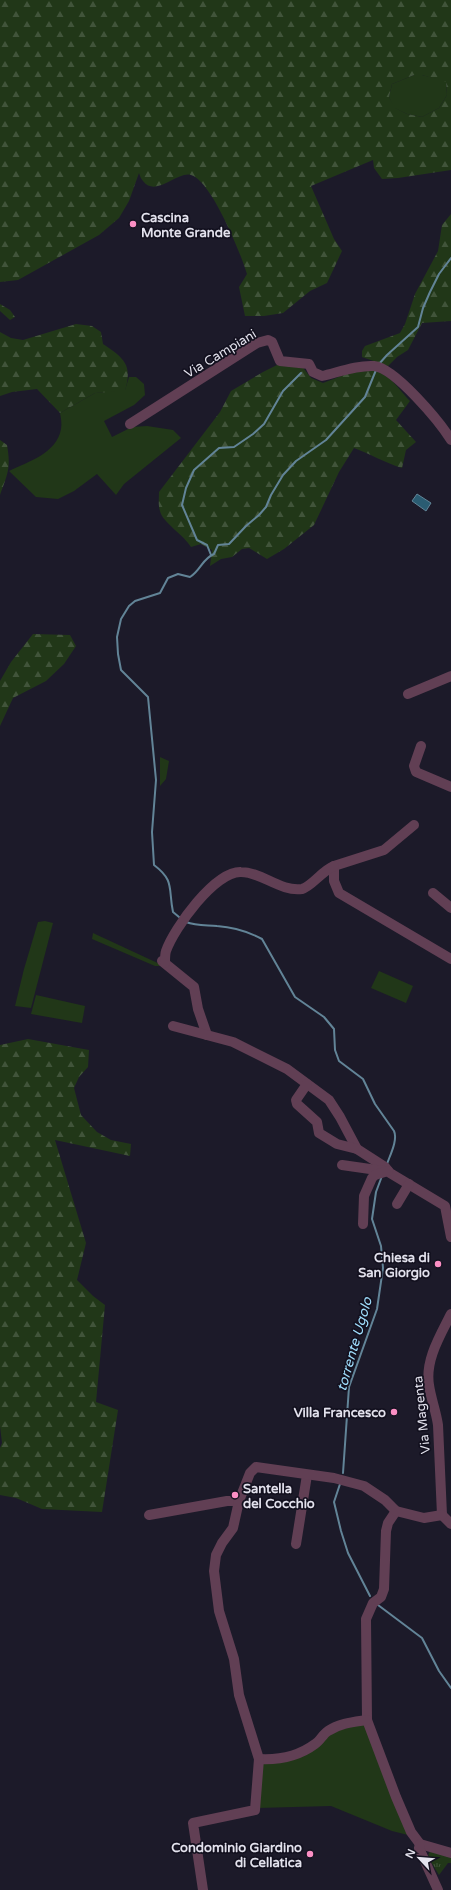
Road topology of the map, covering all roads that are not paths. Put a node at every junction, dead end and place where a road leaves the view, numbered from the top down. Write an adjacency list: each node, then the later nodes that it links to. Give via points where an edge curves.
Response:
1 (130, 424): 2 (street, Via Campiani, via 250,347 268,340 272,342 280,361 309,364 316,374 322,376 365,366 376,366 385,370 413,394 444,427)
2 (451, 440)
3 (451, 676): 4 (street)
4 (408, 694)
5 (421, 746): 6 (street, via 414,766 416,772)
6 (451, 787)
7 (414, 825): 8 (street, via 384,850)
8 (334, 866): 11 (street, via 334,881 339,893); 13 (street, via 305,888 293,890 241,872 224,876 182,921 165,952 163,962 194,987)
9 (433, 893): 10 (street)
10 (451, 908)
11 (451, 959)
12 (173, 1026): 13 (street)
13 (206, 1035): 14 (street, via 234,1042 252,1050 287,1069)
14 (307, 1084): 15 (street, via 329,1100); 15 (street, via 296,1100 317,1122 319,1132 337,1144)
15 (356, 1149): 17 (street)
16 (342, 1165): 17 (street)
17 (386, 1171): 18 (street); 20 (street, via 373,1176 364,1196)
18 (409, 1184): 19 (street); 21 (street, via 445,1206)
19 (397, 1204)
20 (363, 1224)
21 (451, 1235)
22 (451, 1317): 27 (street, Via Magenta, via 436,1343 429,1371 429,1385 438,1425)
23 (307, 1475): 24 (street, via 256,1467 250,1473); 25 (street, via 334,1478 364,1486); 29 (street)
24 (239, 1501): 26 (street); 31 (street, via 234,1528 216,1555 214,1571 219,1611 234,1659 239,1695)
25 (396, 1510): 27 (street, via 424,1518); 30 (street, via 386,1531 384,1590 381,1597 373,1603 366,1619)
26 (149, 1515)
27 (442, 1515): 28 (street)
28 (451, 1524)
29 (296, 1544)
30 (367, 1720): 31 (street, via 348,1722 327,1731 316,1744 297,1754 272,1760); 32 (street, via 396,1797 411,1832)
31 (259, 1759): 34 (street, via 255,1810 231,1814 228,1817 190,1820)
32 (420, 1844): 33 (street); 35 (street, via 419,1848)
33 (451, 1853)
34 (203, 1890)
35 (438, 1890)

